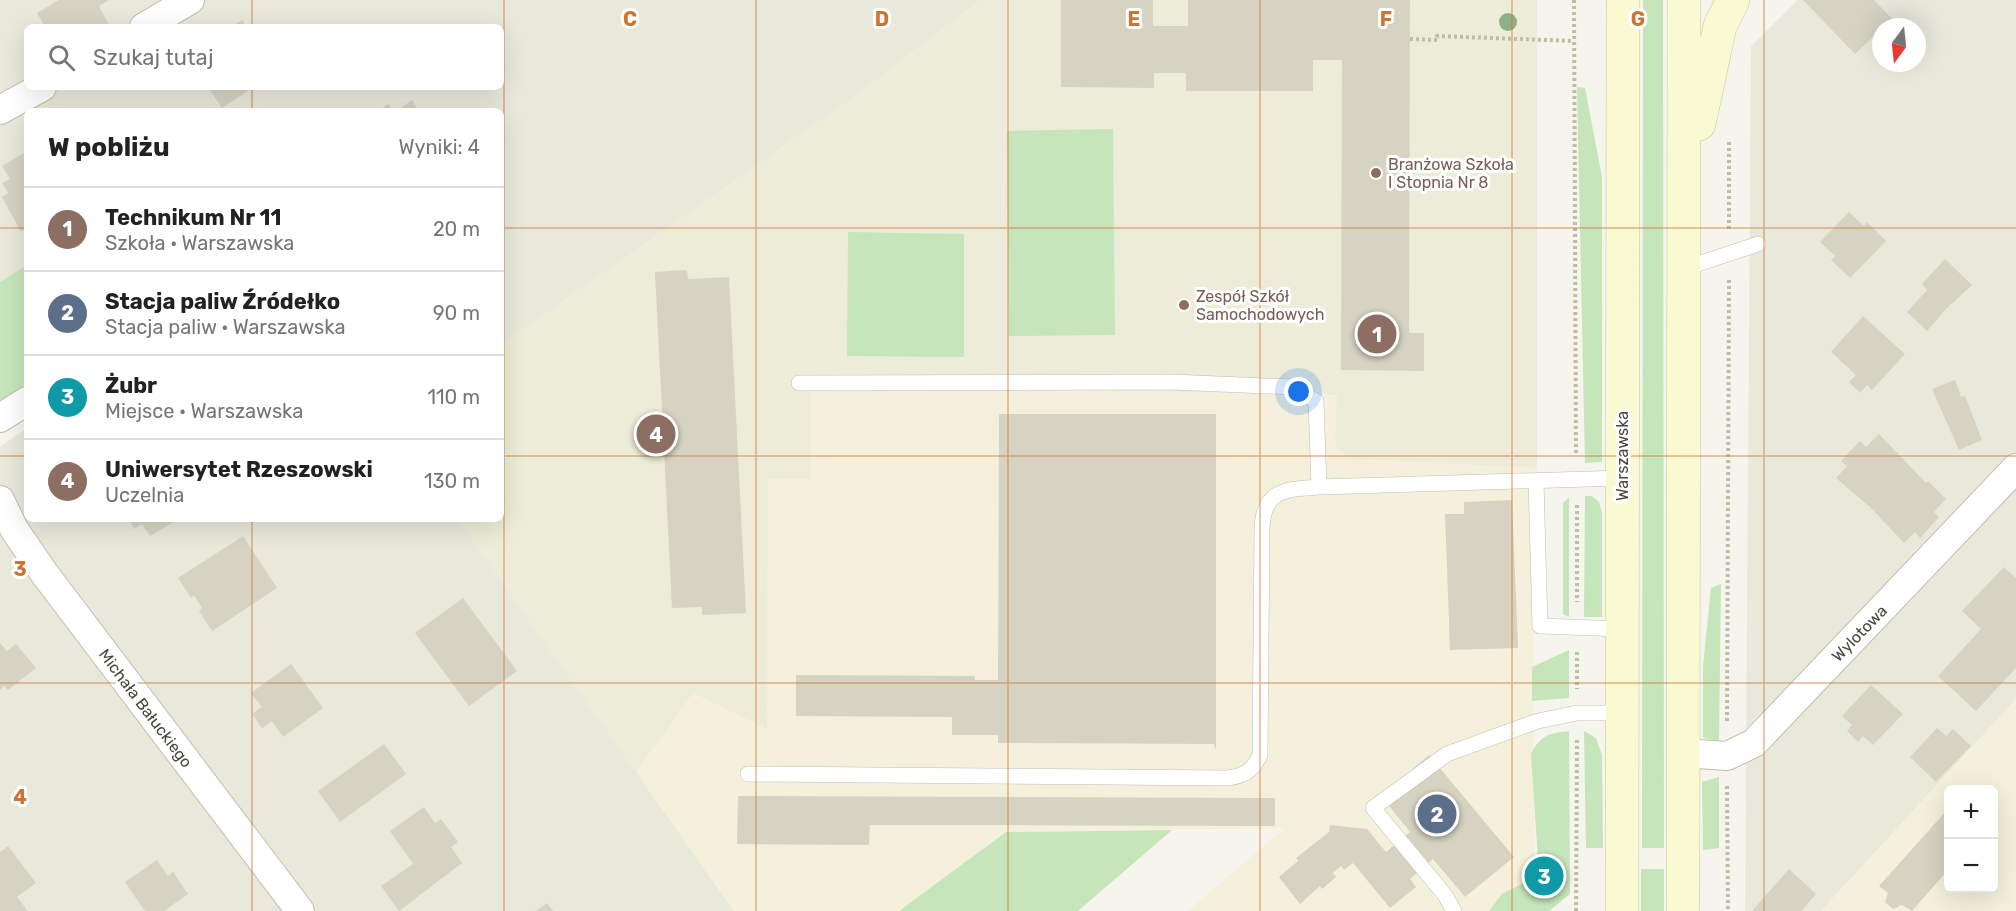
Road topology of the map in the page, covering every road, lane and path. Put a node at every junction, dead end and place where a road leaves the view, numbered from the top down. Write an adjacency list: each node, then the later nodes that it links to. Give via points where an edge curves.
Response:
1 (190, 0): 5 (street)
2 (1623, 0): 19 (main road, Warszawska)
3 (1684, 0): 11 (main road)
4 (1733, 0): 11 (main road, via 1720,26 1710,66)
5 (149, 24)
6 (1410, 39): 7 (path, via 1437,40 1437,36)
7 (1574, 40)
8 (37, 90): 9 (street)
9 (0, 110)
10 (1729, 136): 13 (path)
11 (1684, 203): 14 (main road)
12 (1758, 244): 13 (lane)
13 (1729, 254): 14 (lane); 27 (path)
14 (1683, 269): 26 (main road)
15 (799, 383): 21 (lane, via 1171,382 1292,387 1316,401)
16 (24, 403): 17 (street)
17 (0, 418)
18 (2016, 468): 27 (street, Wylotowa, via 1754,743)
19 (1622, 478): 20 (lane); 24 (main road, Warszawska)
20 (1536, 481): 21 (lane); 24 (lane, via 1540,626)
21 (1319, 487): 28 (lane, via 1282,490 1265,511 1260,755 1244,775 1229,778)
22 (0, 500): 23 (street, Michała Bałuckiego)
23 (7, 531): 29 (street, Michała Bałuckiego, via 44,573)
24 (1622, 629): 25 (main road, Warszawska)
25 (1622, 713): 30 (lane, via 1577,713 1538,721 1447,754 1373,808); 31 (main road, Warszawska)
26 (1683, 753): 27 (street, Wylotowa); 32 (main road)
27 (1727, 756): 33 (path)
28 (748, 774)
29 (300, 911)
30 (1454, 911)
31 (1622, 911)
32 (1683, 911)
33 (1728, 911)

